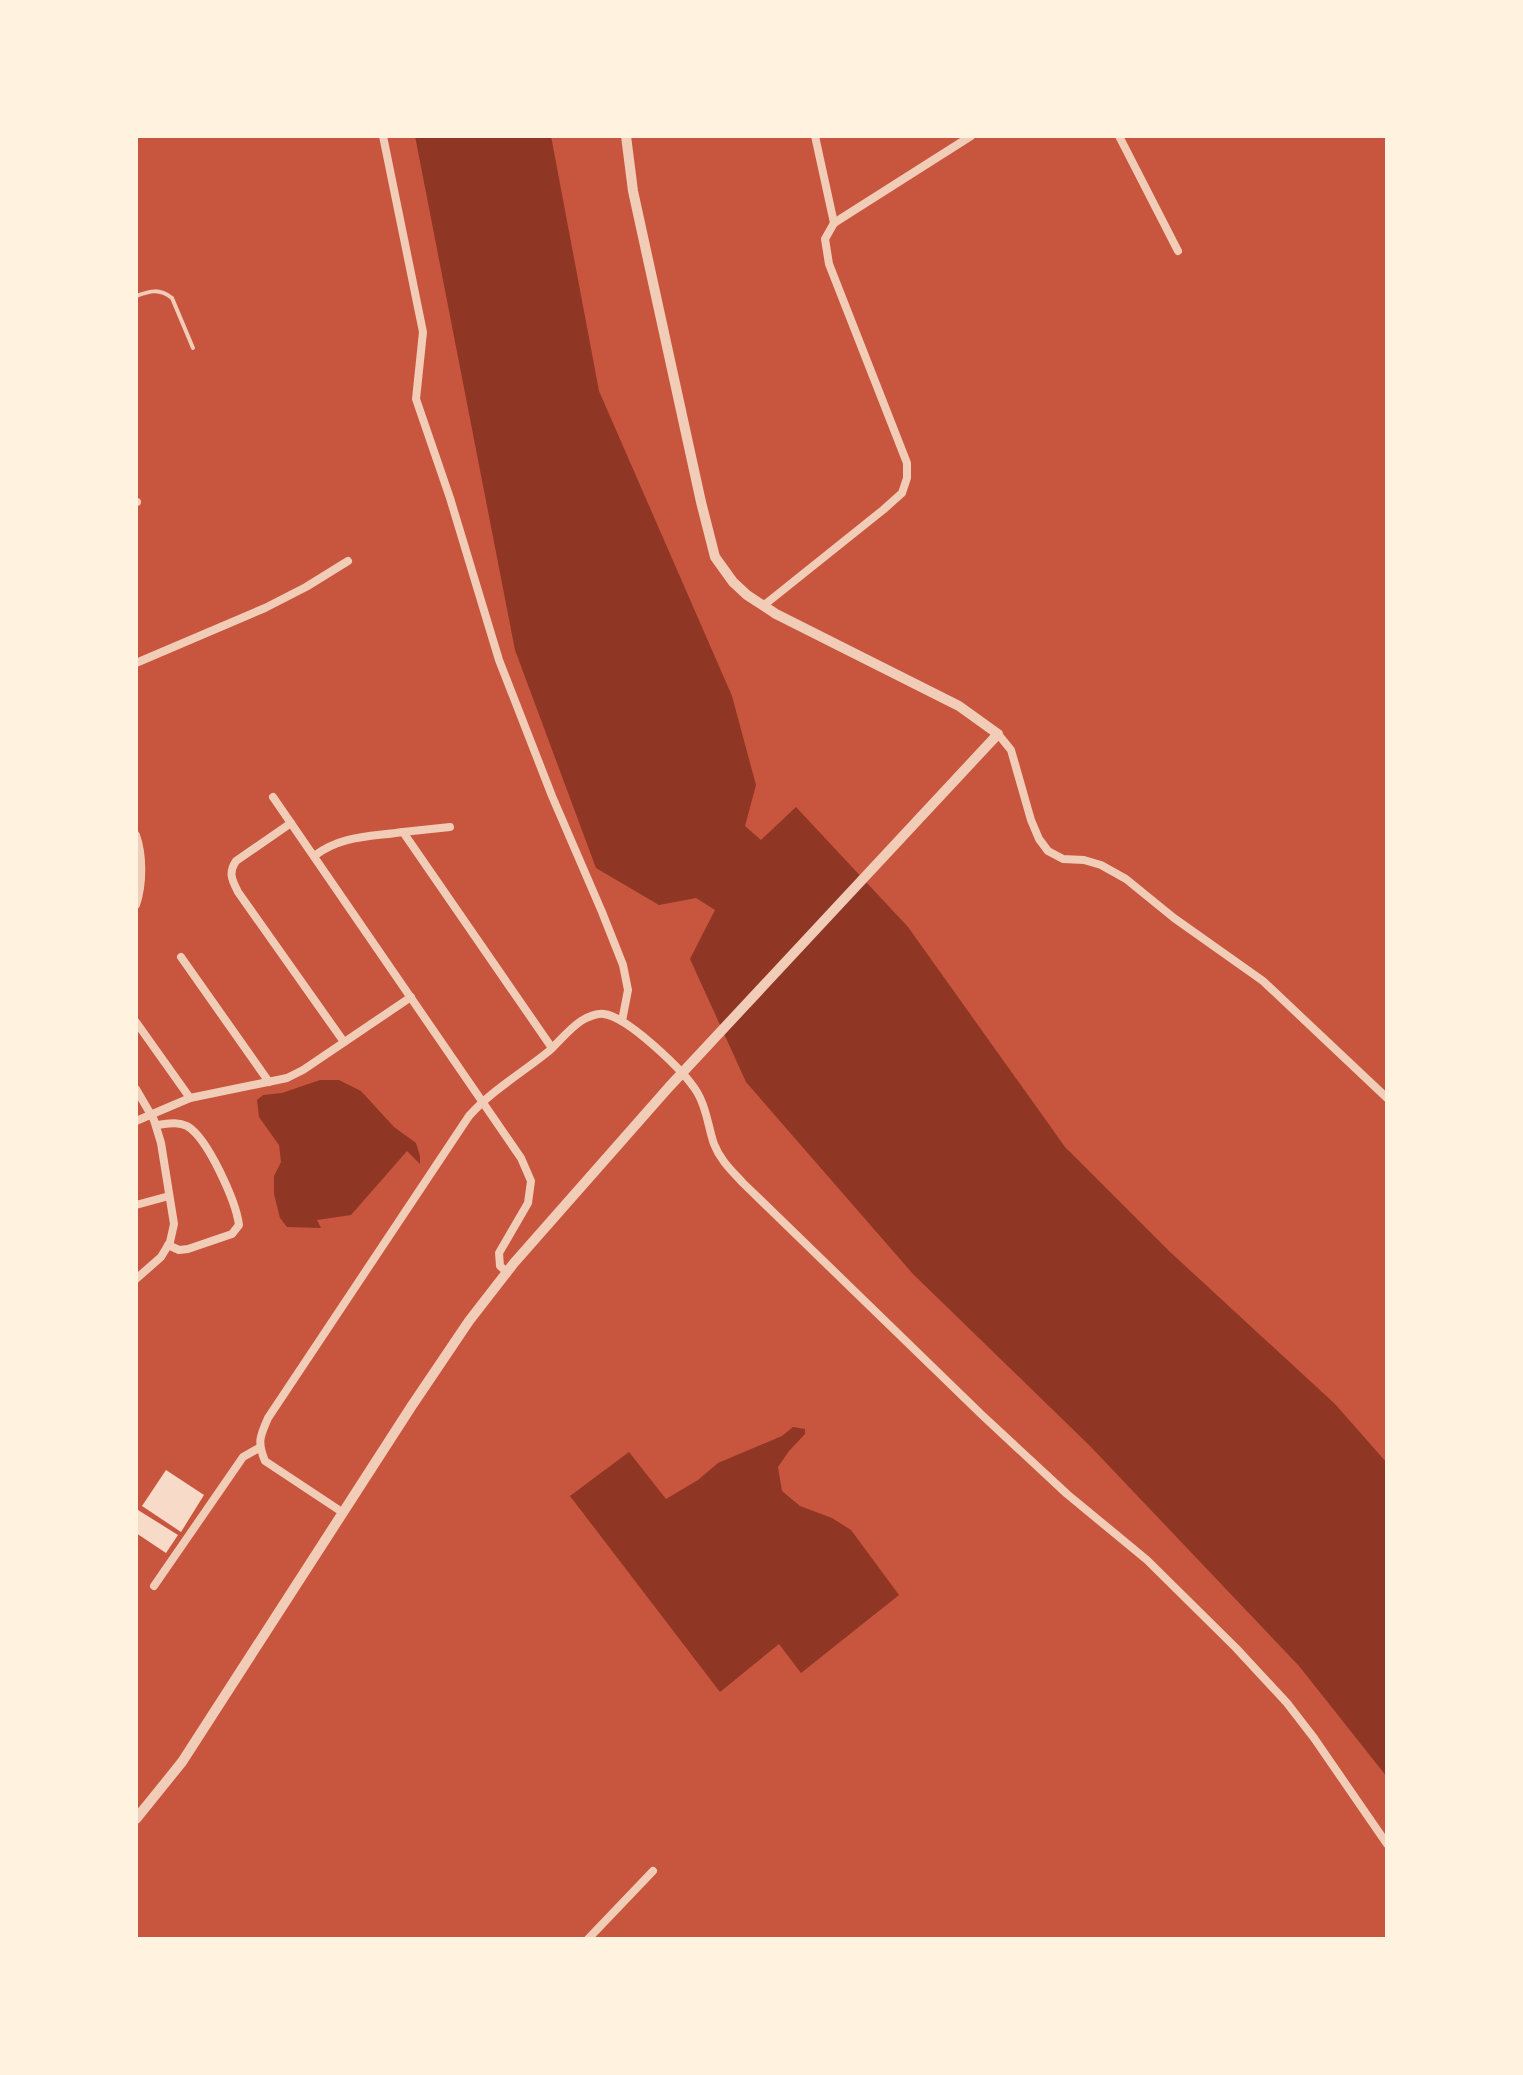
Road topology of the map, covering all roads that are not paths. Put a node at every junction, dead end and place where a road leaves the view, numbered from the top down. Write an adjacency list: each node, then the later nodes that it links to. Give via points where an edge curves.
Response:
1 (383, 136): 23 (street, via 423,332 416,399 499,660 623,965 628,990)
2 (626, 136): 11 (street, via 636,207 715,557 733,582)
3 (815, 136): 6 (street)
4 (971, 136): 6 (street)
5 (1119, 136): 7 (street)
6 (834, 223): 11 (street, via 825,239 829,264 907,463 907,478 902,493 883,510)
7 (1178, 251)
8 (136, 296): 9 (lane, via 158,291 172,298)
9 (193, 348)
10 (348, 561): 12 (street, via 265,608)
11 (763, 606): 13 (street, via 959,706)
12 (136, 663)
13 (998, 734): 30 (street, via 1011,750 1031,820 1048,851 1101,865 1126,879 1263,981); 38 (street, via 669,1087)
14 (273, 797): 15 (street)
15 (291, 823): 19 (street); 25 (street, via 236,861 231,879)
16 (450, 827): 17 (street)
17 (403, 832): 19 (street, via 343,840); 26 (street)
18 (136, 835): 20 (street)
19 (314, 856): 22 (street)
20 (136, 905)
21 (181, 957): 27 (street)
22 (411, 997): 25 (street); 31 (street)
23 (622, 1021): 26 (street, via 604,1014 591,1016); 44 (street, via 691,1083 723,1162 982,1415 1147,1560 1236,1648 1314,1738)
24 (136, 1022): 29 (street)
25 (344, 1042): 27 (street, via 303,1070)
26 (552, 1048): 31 (street)
27 (269, 1082): 29 (street)
28 (136, 1089): 32 (street)
29 (190, 1098): 32 (street)
30 (1387, 1098)
31 (482, 1101): 38 (street, via 531,1181 528,1203 499,1253 500,1266); 40 (street, via 268,1418)
32 (151, 1114): 33 (street); 34 (street)
33 (136, 1121)
34 (156, 1125): 35 (street); 37 (street, via 176,1122 203,1141 239,1225 232,1234 188,1249)
35 (169, 1196): 36 (street); 37 (street, via 174,1224)
36 (136, 1205)
37 (168, 1245): 39 (street)
38 (507, 1272): 41 (street)
39 (136, 1279)
40 (259, 1448): 41 (street, via 265,1461); 42 (street, via 243,1457)
41 (342, 1512): 43 (street, via 182,1762)
42 (154, 1586)
43 (136, 1819)
44 (1387, 1844)
45 (653, 1871): 46 (street)
46 (588, 1939)

